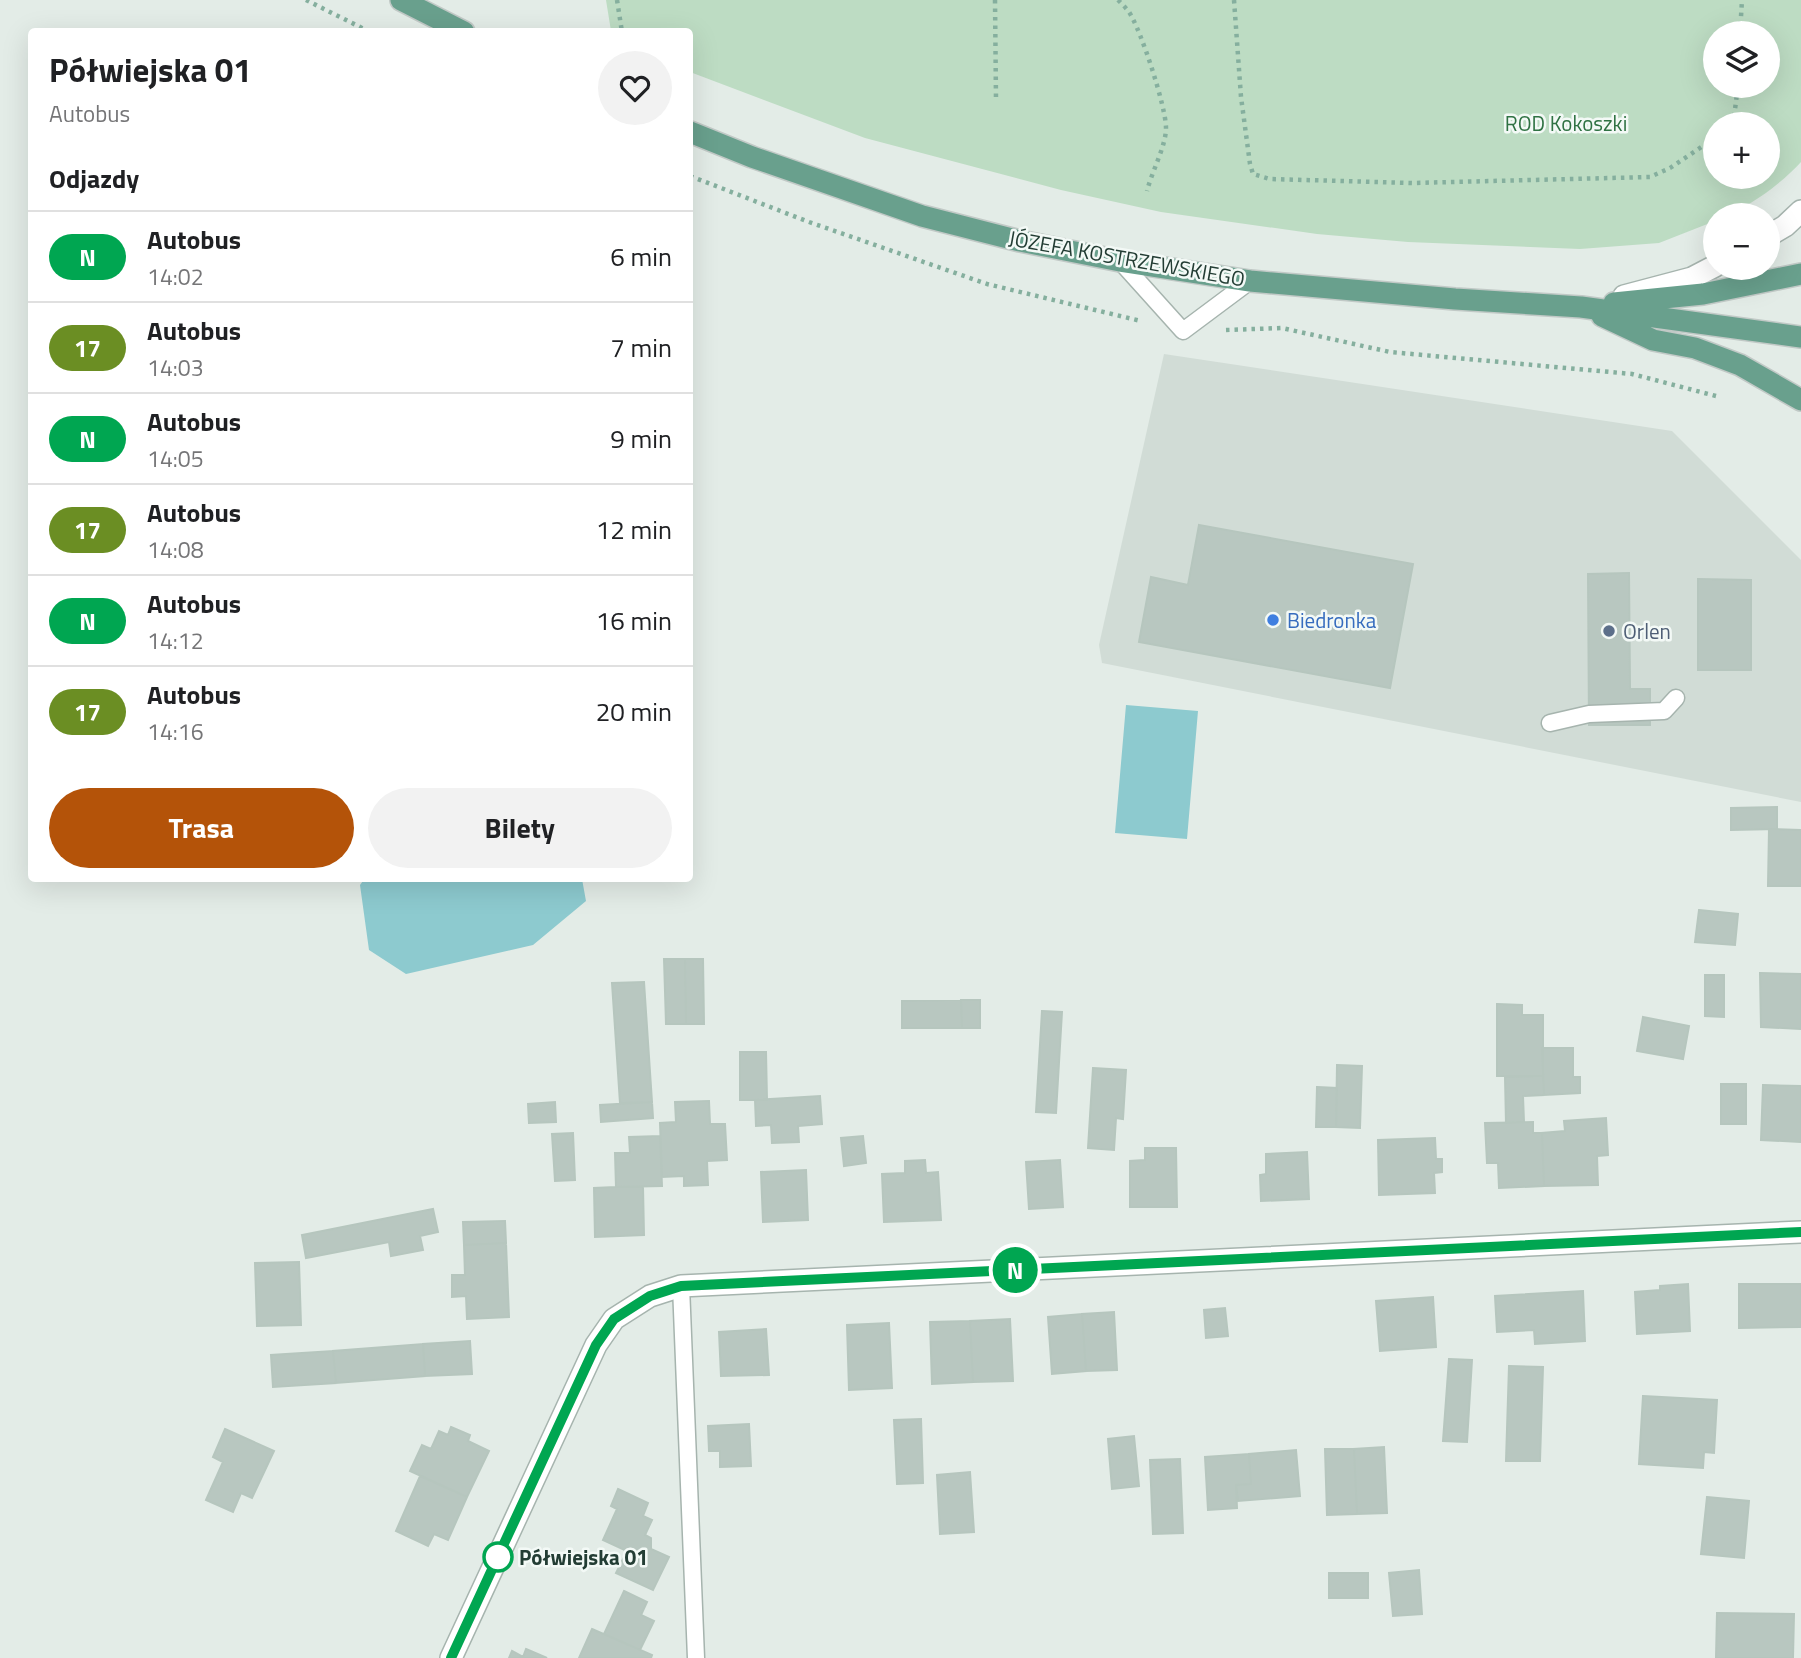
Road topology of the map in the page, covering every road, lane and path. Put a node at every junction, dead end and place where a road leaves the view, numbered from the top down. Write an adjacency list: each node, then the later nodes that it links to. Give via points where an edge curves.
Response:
1 (306, 0): 9 (path)
2 (401, 0): 10 (main road)
3 (617, 0): 11 (path)
4 (995, 0): 12 (path)
5 (1118, 0): 16 (path, via 1144,45 1164,112 1164,141)
6 (1234, 0): 14 (path, via 1253,174 1270,179 1412,183 1650,177)
7 (1742, 0): 8 (path)
8 (1741, 21)
9 (362, 28)
10 (456, 28)
11 (621, 28)
12 (996, 100)
13 (693, 133): 19 (main road, JÓZEFA KOSTRZEWSKIEGO, via 922,216)
14 (1703, 146)
15 (693, 177): 24 (path, via 987,284)
16 (1147, 191)
17 (1801, 211): 18 (street)
18 (1780, 229)
19 (1120, 261): 22 (main road, JÓZEFA KOSTRZEWSKIEGO); 24 (lane)
20 (1703, 272): 23 (street)
21 (1801, 274): 23 (main road, JÓZEFA KOSTRZEWSKIEGO, via 1703,295)
22 (1250, 281): 23 (main road, JÓZEFA KOSTRZEWSKIEGO); 24 (lane)
23 (1581, 307): 25 (main road, JÓZEFA KOSTRZEWSKIEGO); 27 (main road, via 1653,340 1695,348 1740,365)
24 (1183, 331): 26 (path, via 1282,328 1390,352 1632,374)
25 (1801, 337)
26 (1716, 396)
27 (1801, 400)
28 (1676, 698): 29 (lane, via 1664,711 1588,714)
29 (1550, 723)
30 (1801, 1232): 31 (street)
31 (681, 1286): 32 (street, via 650,1296 614,1319 596,1345); 33 (lane)
32 (451, 1658)
33 (696, 1658)

